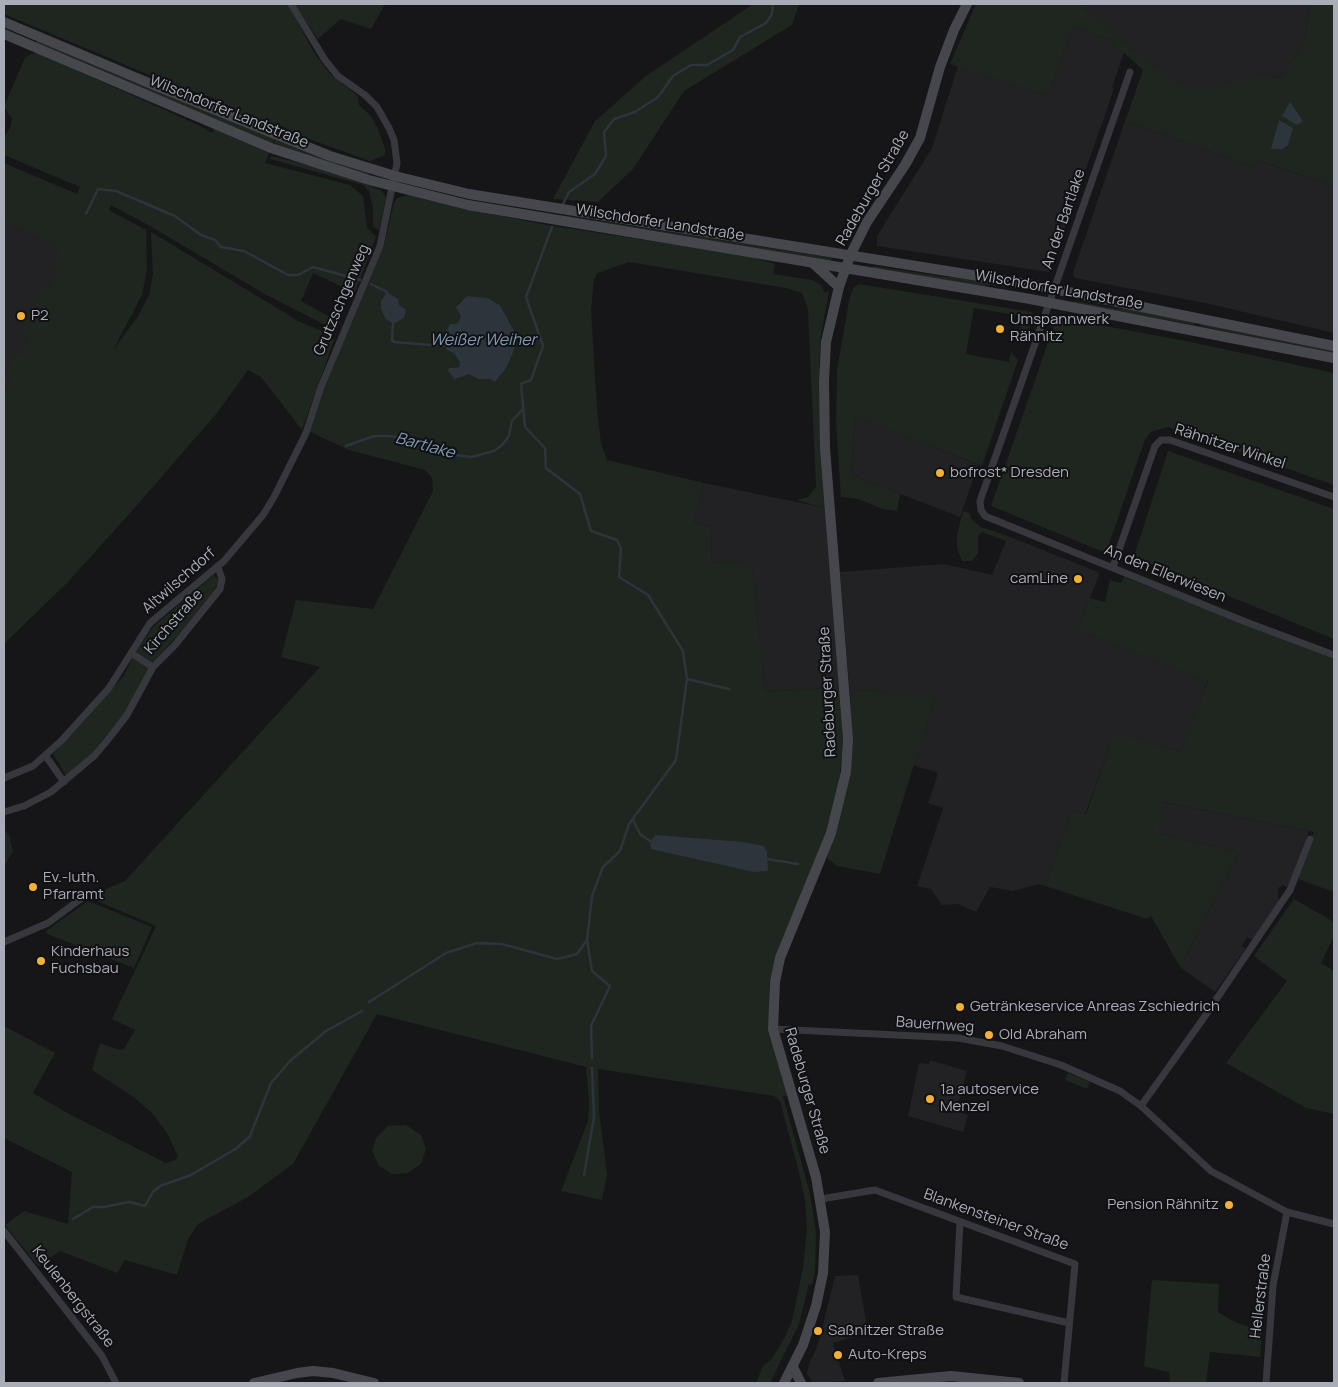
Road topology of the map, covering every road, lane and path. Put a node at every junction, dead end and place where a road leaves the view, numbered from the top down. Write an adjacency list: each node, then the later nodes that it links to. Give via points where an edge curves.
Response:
1 (291, 4): 6 (street, Grutzschgenweg, via 338,76 377,107 394,140 397,163)
2 (967, 4): 7 (main road, Radeburger Straße, via 944,58 920,138 867,222)
3 (4, 22): 6 (main road, Wilschdorfer Landstraße)
4 (4, 34): 6 (main road, Wilschdorfer Landstraße, via 271,148)
5 (1130, 72): 11 (street, An der Bartlake)
6 (394, 181): 7 (main road, Wilschdorfer Landstraße); 8 (main road, Wilschdorfer Landstraße, via 468,205); 15 (street, Grutzschgenweg, via 380,246 321,387)
7 (850, 256): 9 (main road, Radeburger Straße); 11 (main road, Wilschdorfer Landstraße)
8 (813, 263): 9 (main road, Wilschdorfer Landstraße); 10 (main road)
9 (846, 268): 10 (main road, Radeburger Straße); 12 (main road, Wilschdorfer Landstraße)
10 (839, 288): 30 (main road, Radeburger Straße, via 826,342 824,393 825,448 847,710 846,772 831,833 780,958 775,982)
11 (1054, 289): 12 (street, An der Bartlake); 13 (main road, Wilschdorfer Landstraße)
12 (1049, 302): 14 (main road, Wilschdorfer Landstraße); 17 (street, An der Bartlake, via 980,501)
13 (1334, 346)
14 (1334, 358)
15 (308, 427): 18 (street, Altwilschdorf, via 274,497)
16 (1334, 497): 19 (street, Rähnitzer Winkel, via 1170,440 1162,440 1155,446)
17 (985, 516): 19 (street, An den Ellerwiesen)
18 (218, 567): 20 (street, Altwilschdorf, via 154,619); 22 (street, Kirchstraße, via 222,579 220,589)
19 (1113, 567): 21 (street, An den Ellerwiesen)
20 (131, 653): 22 (street, Kirchstraße); 23 (street, Altwilschdorf, via 109,688)
21 (1334, 655)
22 (153, 667): 25 (street, Kirchstraße, via 116,729 94,756)
23 (45, 755): 24 (street, Altwilschdorf, via 33,766); 25 (street)
24 (4, 778)
25 (64, 782): 26 (street, Kirchstraße, via 46,796)
26 (4, 812)
27 (1310, 839): 31 (street, via 1290,890)
28 (82, 898): 29 (street, via 48,923)
29 (4, 942)
30 (773, 1029): 31 (street, Bauernweg, via 958,1038 1002,1046 1061,1065 1120,1091); 32 (main road, Radeburger Straße)
31 (1141, 1106): 33 (street, Bauernweg, via 1211,1171)
32 (821, 1199): 34 (street, Blankensteiner Straße, via 875,1190); 38 (main road, Radeburger Straße, via 825,1232 821,1287 808,1332)
33 (1287, 1212): 35 (street, Bauernweg); 47 (street, Hellerstraße, via 1273,1286)
34 (960, 1223): 37 (street, Blankensteiner Straße, via 1075,1264); 37 (street, via 956,1297)
35 (1334, 1224)
36 (4, 1231): 39 (street, Keulenbergstraße, via 102,1356)
37 (1069, 1323): 46 (street, Blankensteiner Straße)
38 (793, 1366): 42 (main road, Radeburger Straße); 43 (main road)
39 (116, 1383)
40 (254, 1383): 41 (main road, via 313,1371)
41 (374, 1383)
42 (784, 1383)
43 (801, 1383)
44 (878, 1383): 45 (main road, via 951,1376)
45 (1019, 1383)
46 (1064, 1383)
47 (1266, 1383)

